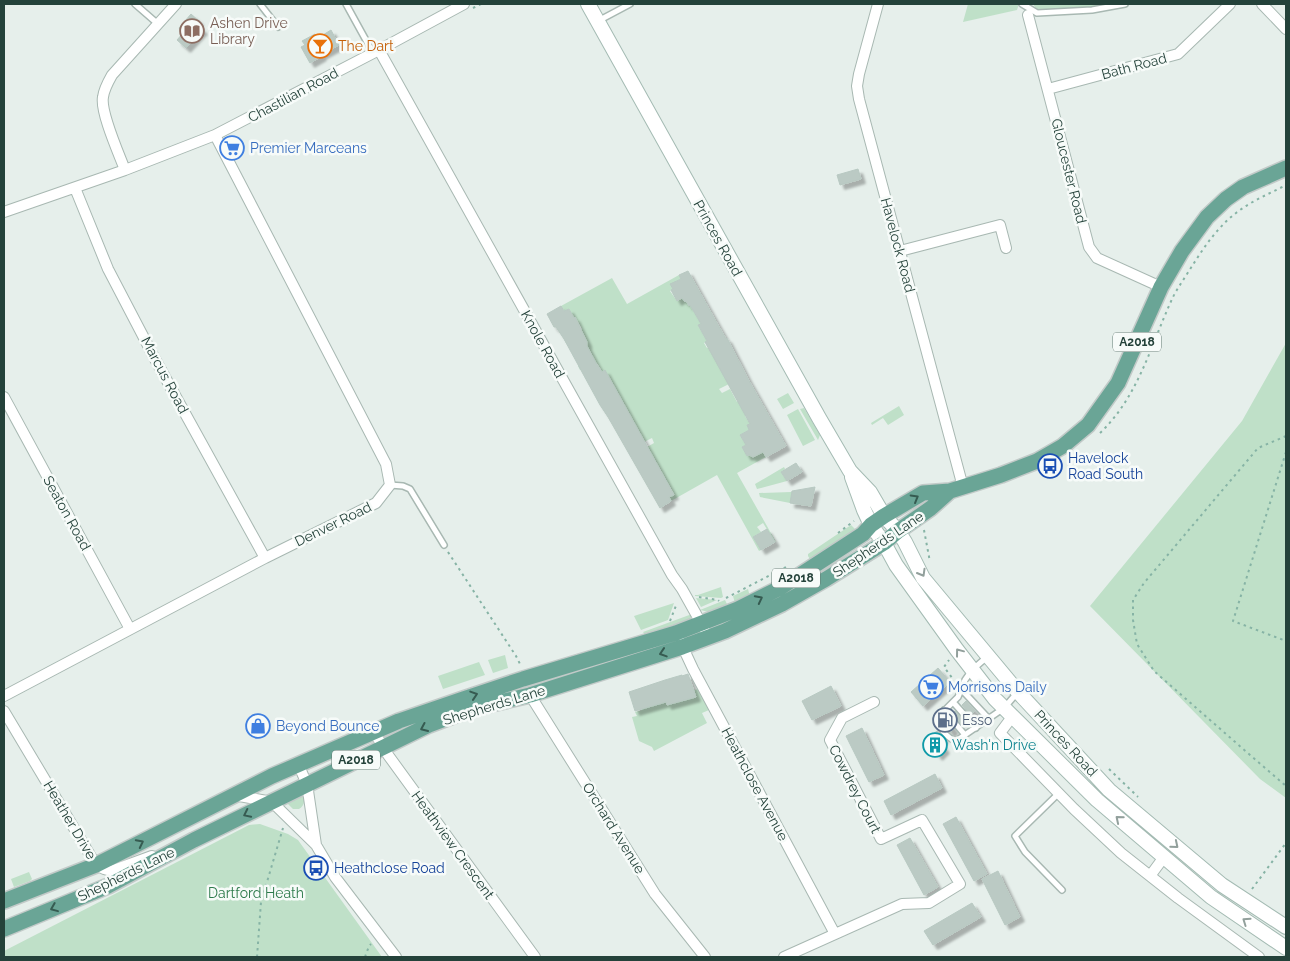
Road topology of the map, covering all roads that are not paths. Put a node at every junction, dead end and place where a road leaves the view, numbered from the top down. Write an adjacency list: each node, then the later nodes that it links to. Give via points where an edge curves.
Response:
1 (135, 4): 15 (lane)
2 (176, 4): 15 (street)
3 (260, 4): 16 (lane)
4 (346, 4): 18 (lane)
5 (588, 4): 14 (main road, Princes Road)
6 (630, 4): 14 (lane)
7 (878, 4): 26 (street, Havelock Road, via 857,86)
8 (1022, 4): 9 (lane, via 1037,13 1092,10)
9 (1125, 4)
10 (1230, 4): 19 (street, Bath Road, via 1178,54)
11 (1262, 4): 17 (street)
12 (469, 6): 18 (street, Chastilian Road)
13 (1028, 15): 19 (street, Gloucester Road)
14 (598, 22): 29 (main road, Princes Road)
15 (158, 24): 22 (street, via 112,75 102,99)
16 (278, 28)
17 (1286, 29)
18 (376, 52): 20 (street, Chastilian Road); 39 (street, Knole Road)
19 (1048, 89): 27 (street, Gloucester Road, via 1089,247 1097,258)
20 (215, 135): 22 (street, Chastilian Road); 30 (street, via 386,464)
21 (1286, 168): 27 (main road, Shepherds Lane / A2018, via 1243,187 1213,211 1182,251)
22 (125, 170): 23 (street, Chastilian Road)
23 (75, 188): 24 (street, Chastilian Road); 37 (street, Marcus Road, via 108,269)
24 (4, 212)
25 (1006, 248): 26 (street, via 1000,225)
26 (900, 251): 31 (street, Havelock Road)
27 (1161, 287): 31 (main road, Shepherds Lane / A2018, via 1118,383 1088,425 1063,446 1037,461)
28 (4, 397): 38 (street, Seaton Road)
29 (850, 471): 32 (main road, Princes Road, via 870,492); 33 (main road, Princes Road)
30 (390, 485): 36 (lane, via 410,489); 37 (street, Denver Road, via 376,503)
31 (956, 489): 32 (main road, Shepherds Lane / A2018, one-way to 31, via 924,493); 34 (main road, Shepherds Lane / A2018)
32 (884, 516): 33 (main road, Shepherds Lane / A2018); 34 (main road, Princes Road)
33 (871, 525): 35 (main road, Princes Road); 39 (main road, Shepherds Lane / A2018, one-way to 33, via 780,588 864,534)
34 (898, 531): 35 (main road, Shepherds Lane / A2018); 41 (main road, Princes Road, one-way to 41, via 924,578)
35 (884, 543): 39 (main road, Shepherds Lane / A2018, via 782,604 725,631); 42 (main road, Princes Road, one-way to 35)
36 (444, 545)
37 (265, 558): 38 (street, Denver Road)
38 (130, 629): 46 (street, Denver Road)
39 (705, 630): 40 (main road, Shepherds Lane / A2018)
40 (676, 634): 45 (main road, Shepherds Lane / A2018, one-way to 45); 54 (main road, Shepherds Lane / A2018, one-way to 40, via 462,699); 71 (street, Heathclose Avenue)
41 (988, 656): 42 (lane); 44 (main road, Princes Road)
42 (972, 670): 43 (lane); 51 (main road, Princes Road)
43 (961, 689): 48 (lane); 52 (lane)
44 (1018, 692): 51 (lane); 69 (main road, Princes Road, one-way to 69, via 1109,790 1222,885)
45 (530, 695): 56 (main road, Shepherds Lane / A2018, one-way to 56, via 474,708); 75 (street, Orchard Avenue, via 655,894)
46 (4, 696)
47 (874, 702): 71 (street, Cowdrey Court, via 842,718 830,740 880,839 922,820 960,884 929,903 902,904)
48 (953, 702): 49 (lane); 53 (lane)
49 (944, 710): 55 (lane); 55 (lane, via 937,723 951,740 956,742)
50 (4, 711): 65 (street, Heather Drive)
51 (1008, 713): 52 (lane); 59 (street, Princes Road, via 1000,733); 64 (main road, Princes Road, one-way to 51, via 1097,800)
52 (989, 719): 53 (lane)
53 (976, 728): 55 (lane)
54 (374, 732): 56 (street, Heathview Crescent); 57 (main road, Shepherds Lane / A2018)
55 (965, 735)
56 (383, 747): 58 (main road, Shepherds Lane / A2018); 74 (street, Heathview Crescent)
57 (298, 764): 58 (street); 60 (main road, Shepherds Lane / A2018)
58 (307, 784): 61 (main road, Shepherds Lane / A2018); 63 (street)
59 (1059, 793): 66 (street, Princes Road, via 1120,853); 67 (lane, via 1015,836 1025,852)
60 (234, 795): 61 (street); 65 (main road, Shepherds Lane / A2018, one-way to 60)
61 (272, 802): 62 (main road, Shepherds Lane / A2018, one-way to 62); 63 (street)
62 (194, 840): 65 (street, Heather Drive, via 112,871); 70 (main road, Shepherds Lane / A2018, one-way to 70, via 108,886)
63 (316, 845): 73 (street, via 335,877)
64 (1164, 857): 66 (street); 72 (main road, Princes Road, one-way to 64, via 1211,897)
65 (96, 865): 68 (main road, Shepherds Lane / A2018)
66 (1150, 876): 77 (street, Princes Road)
67 (1062, 890)
68 (4, 901)
69 (1286, 927)
70 (4, 929)
71 (835, 934): 76 (street)
72 (1286, 948)
73 (396, 957)
74 (535, 957)
75 (705, 957)
76 (784, 957)
77 (1259, 957)

